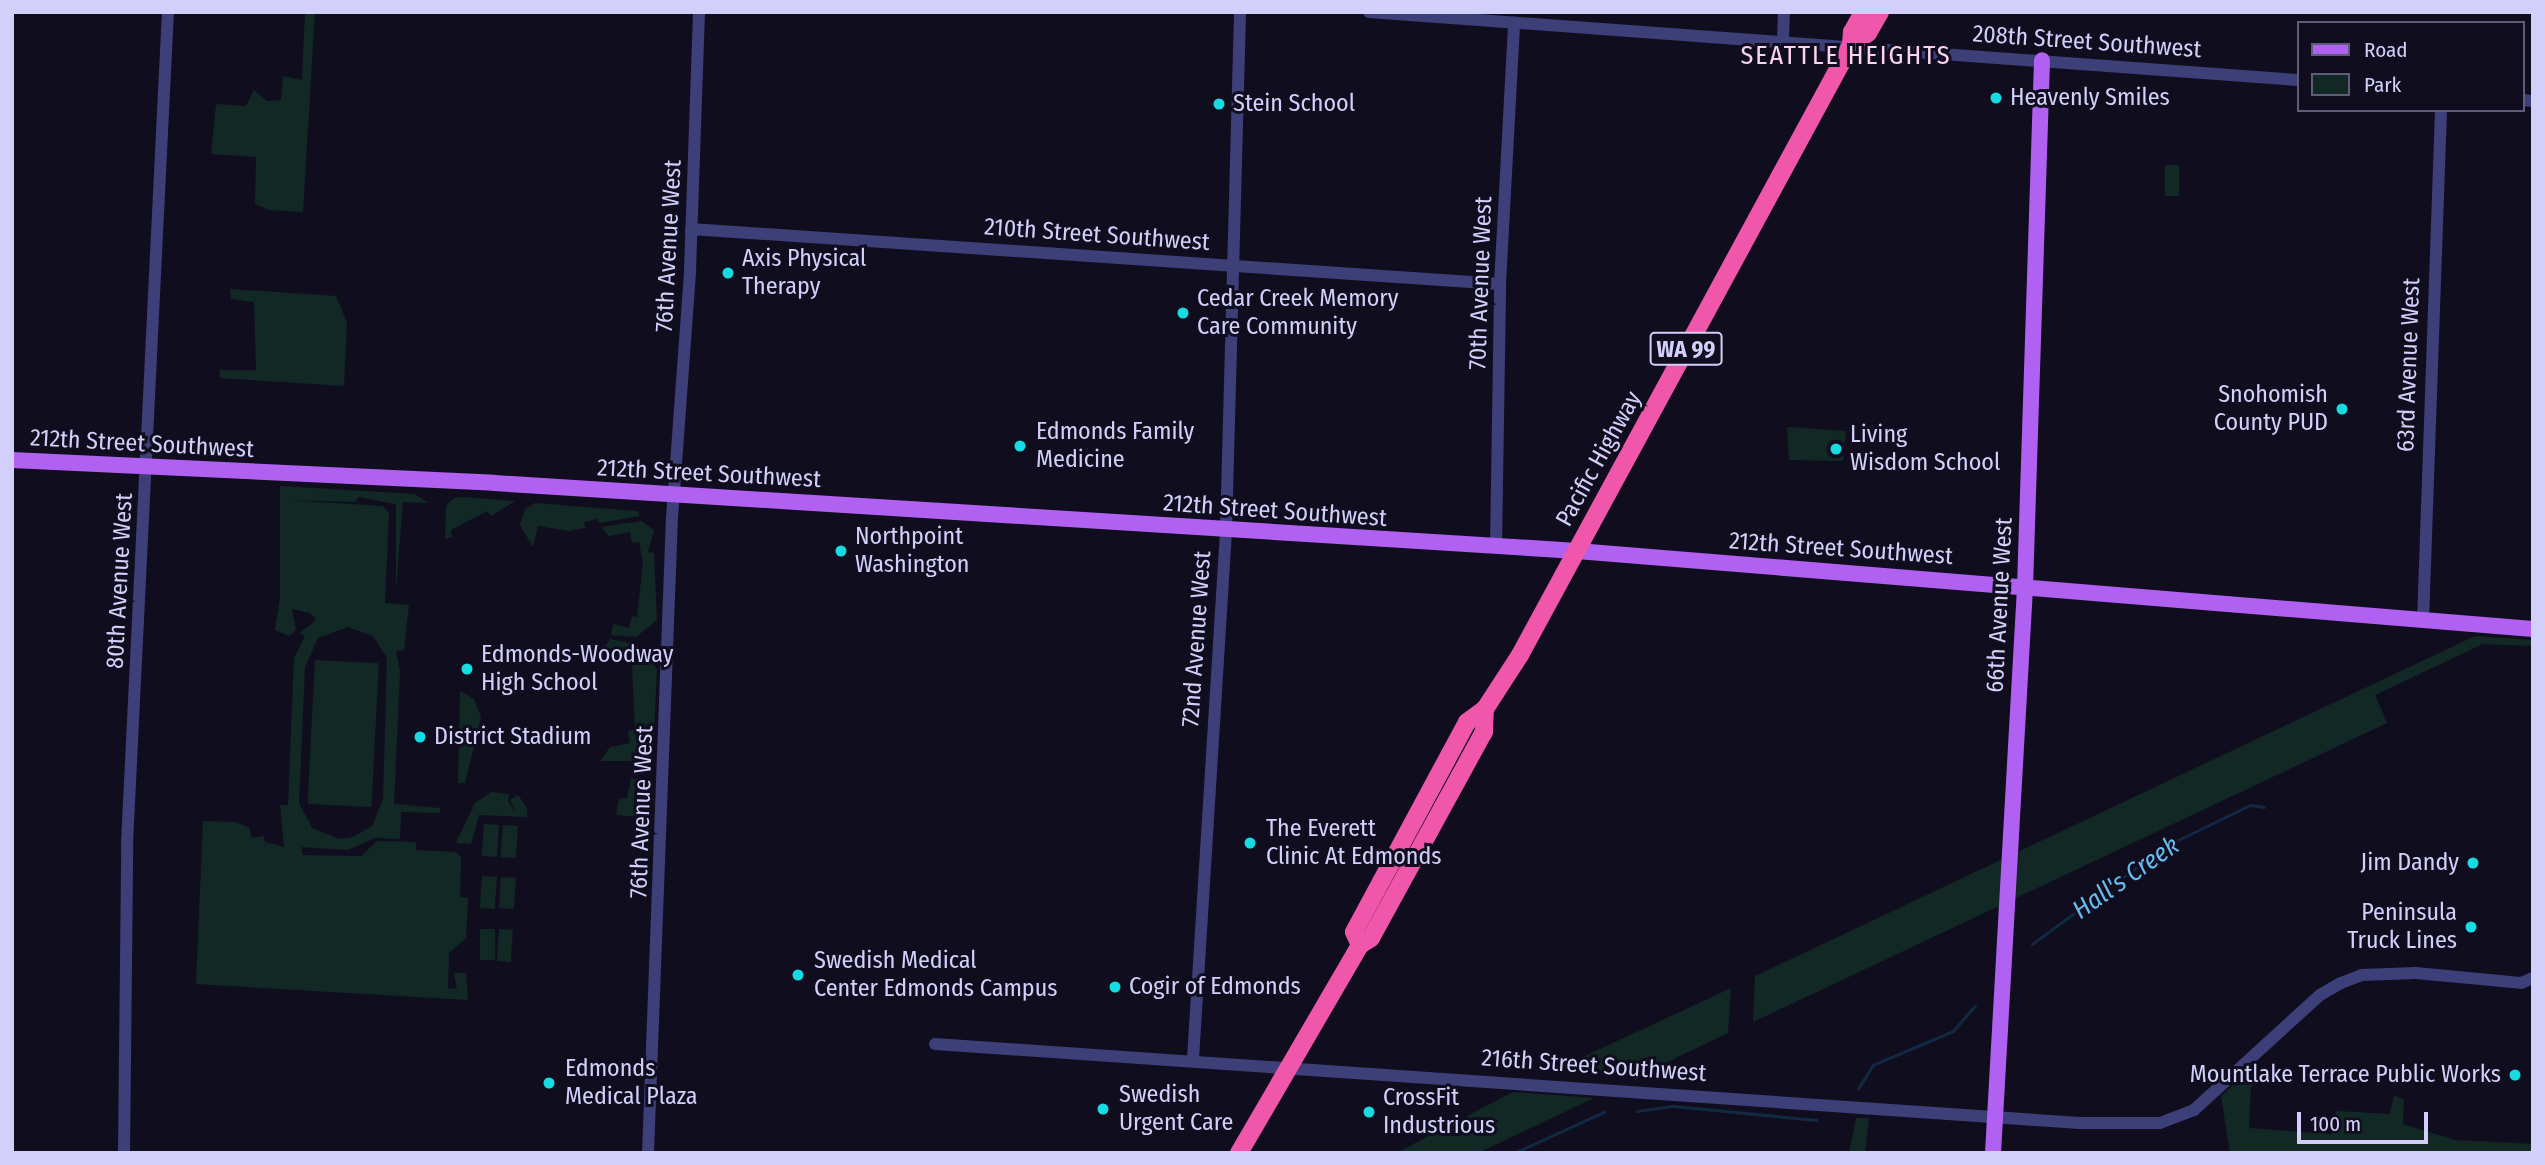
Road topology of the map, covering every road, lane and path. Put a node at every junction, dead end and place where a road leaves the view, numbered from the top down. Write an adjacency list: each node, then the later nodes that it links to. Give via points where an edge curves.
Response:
1 (168, 12): 18 (street, 80th Avenue West)
2 (699, 12): 14 (street, 76th Avenue West)
3 (1240, 12): 15 (street, 72nd Avenue West)
4 (1369, 12): 8 (street, 208th Street Southwest)
5 (1784, 12): 9 (street)
6 (1863, 12): 10 (highway, Pacific Highway / WA 99, via 1852,32)
7 (1880, 12): 10 (highway, Pacific Highway / WA 99, via 1868,33)
8 (1514, 22): 9 (street, 208th Street Southwest); 16 (street, 70th Avenue West)
9 (1783, 39): 10 (street, 208th Street Southwest)
10 (1852, 45): 11 (street, 208th Street Southwest); 22 (highway, Pacific Highway / WA 99)
11 (2042, 60): 12 (street, 208th Street Southwest); 23 (main road, 66th Avenue West)
12 (2296, 80)
13 (2441, 112): 24 (street, 63rd Avenue West)
14 (691, 229): 15 (street, 210th Street Southwest); 19 (street, 76th Avenue West)
15 (1231, 265): 16 (street, 210th Street Southwest); 20 (street, 72nd Avenue West)
16 (1500, 284): 21 (street, 70th Avenue West)
17 (12, 460): 18 (main road, 212th Street Southwest)
18 (146, 467): 19 (main road, 212th Street Southwest); 36 (street, 80th Avenue West, via 127,844)
19 (673, 495): 20 (main road, 212th Street Southwest); 37 (street, 76th Avenue West)
20 (1226, 531): 21 (main road, 212th Street Southwest); 32 (street, 72nd Avenue West)
21 (1496, 547): 22 (main road, 212th Street Southwest)
22 (1577, 551): 23 (main road, 212th Street Southwest); 26 (highway, Pacific Highway / WA 99)
23 (2025, 587): 24 (main road, 212th Street Southwest); 34 (main road, 66th Avenue West)
24 (2423, 621): 25 (main road, 212th Street Southwest)
25 (2533, 629)
26 (1485, 709): 27 (highway, Pacific Highway / WA 99, via 1467,722); 28 (highway, Pacific Highway / WA 99, via 1484,732)
27 (1427, 799): 28 (main road, via 1419,832); 29 (highway, Pacific Highway / WA 99, via 1354,932)
28 (1424, 841): 29 (highway, Pacific Highway / WA 99, via 1371,938)
29 (1360, 945): 33 (highway, Pacific Highway / WA 99)
30 (2532, 979): 34 (street, 216th Street Southwest, via 2521,983 2416,974 2362,975 2320,995 2194,1110 2160,1124)
31 (935, 1044): 32 (street, 216th Street Southwest)
32 (1193, 1059): 33 (street, 216th Street Southwest)
33 (1292, 1066): 34 (street, 216th Street Southwest); 35 (highway, Pacific Highway / WA 99)
34 (1995, 1117): 38 (main road, 66th Avenue West)
35 (1240, 1152)
36 (124, 1153)
37 (648, 1153)
38 (1993, 1153)

